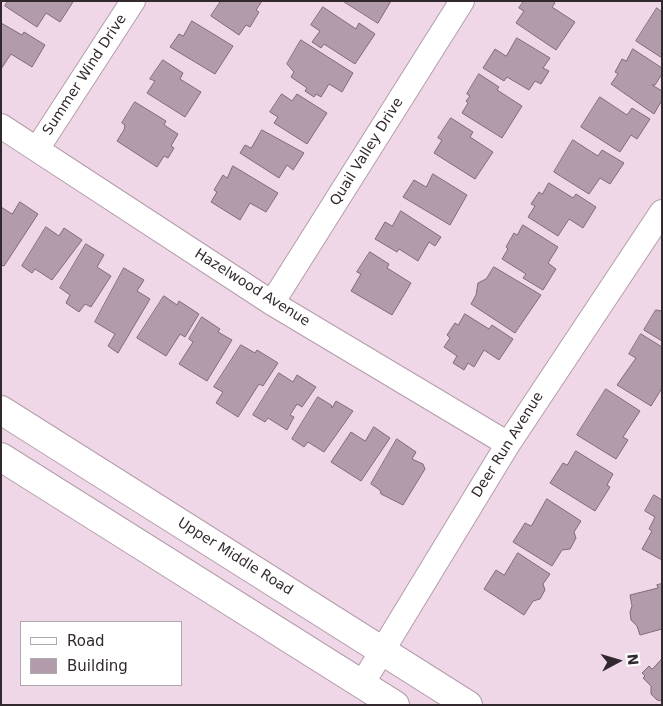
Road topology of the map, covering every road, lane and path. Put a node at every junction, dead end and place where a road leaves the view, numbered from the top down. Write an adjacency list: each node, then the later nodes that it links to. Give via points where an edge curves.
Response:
1 (133, 1): 4 (street, Summer Wind Drive)
2 (462, 1): 6 (street, Quail Valley Drive)
3 (1, 126): 4 (street, Hazelwood Avenue)
4 (37, 149): 6 (street, Hazelwood Avenue)
5 (661, 216): 8 (street, Deer Run Avenue)
6 (272, 303): 8 (street, Hazelwood Avenue)
7 (1, 410): 10 (main road, Upper Middle Road)
8 (508, 444): 10 (street, Deer Run Avenue)
9 (1, 457): 11 (main road)
10 (384, 651): 11 (street, Deer Run Avenue); 13 (main road, Upper Middle Road)
11 (362, 684): 12 (main road)
12 (395, 705)
13 (468, 705)

